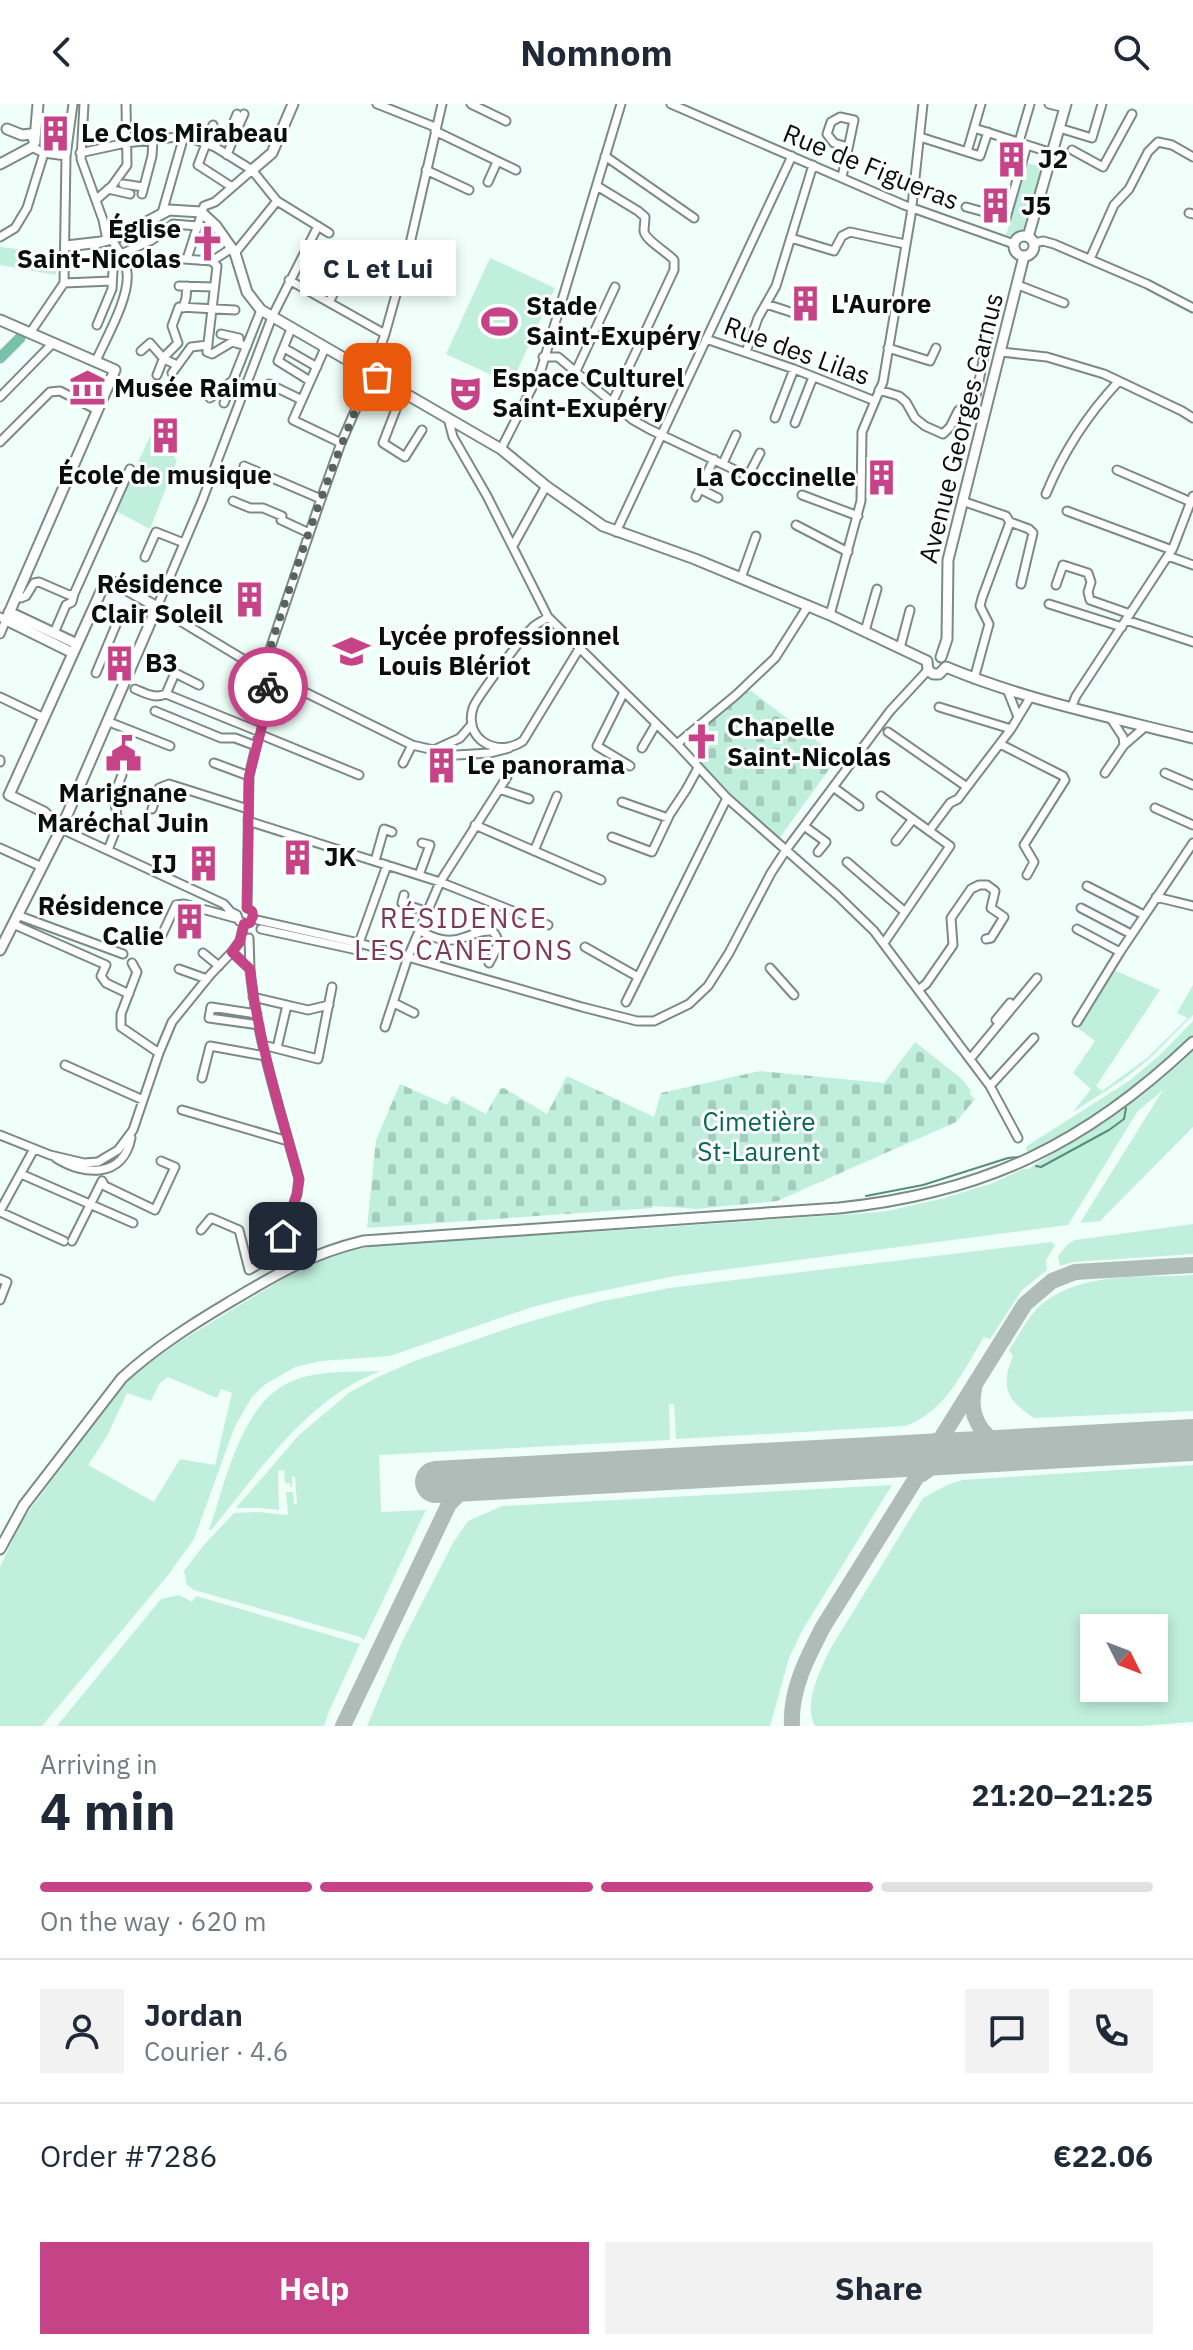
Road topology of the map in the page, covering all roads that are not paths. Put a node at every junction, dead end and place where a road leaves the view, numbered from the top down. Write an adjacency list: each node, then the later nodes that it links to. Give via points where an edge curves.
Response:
1 (38, 104): 29 (street, via 38,122)
2 (73, 104): 40 (street)
3 (84, 104): 37 (street)
4 (126, 104): 30 (street)
5 (293, 104): 47 (street, via 272,153)
6 (377, 104): 24 (street)
7 (442, 104): 24 (street)
8 (471, 104): 19 (street)
9 (621, 104): 41 (street)
10 (671, 104): 42 (street, Rue de Figueras)
11 (923, 104): 27 (street)
12 (981, 104): 22 (street)
13 (1030, 104): 32 (street)
14 (1049, 104): 16 (street)
15 (1102, 104): 23 (street, via 1092,138)
16 (1065, 106): 23 (street)
17 (240, 114): 39 (street)
18 (1132, 114): 34 (street, via 1103,167)
19 (506, 121)
20 (213, 125): 31 (street)
21 (3, 127): 29 (street)
22 (974, 128): 25 (street); 35 (street)
23 (1059, 128): 38 (street)
24 (435, 129): 44 (street); 48 (street)
25 (988, 132): 32 (street); 35 (street, via 980,156)
26 (184, 136): 28 (street); 31 (street); 63 (street)
27 (920, 137): 35 (street); 61 (street)
28 (153, 140): 30 (street); 52 (street, via 142,191)
29 (26, 141): 36 (street); 45 (street, via 14,158)
30 (126, 143): 37 (street); 55 (street, via 127,165)
31 (205, 143): 39 (street); 54 (street, via 198,165)
32 (1023, 143): 38 (street); 60 (street, via 1006,218)
33 (848, 147): 33 (street, via 854,120 840,117 831,122 827,134); 50 (street)
34 (1072, 150)
35 (967, 152)
36 (44, 153): 40 (street); 68 (street, via 27,208 15,228)
37 (80, 153): 58 (street)
38 (1052, 153): 71 (street)
39 (227, 155): 47 (street)
40 (66, 156): 74 (street)
41 (605, 156): 53 (street); 64 (street)
42 (792, 156): 46 (street, Rue de Figueras); 105 (street)
43 (1193, 157): 78 (street, via 1158,142 1114,205)
44 (497, 162): 49 (street); 51 (street)
45 (0, 164)
46 (813, 165): 50 (street, Rue de Figueras); 69 (street)
47 (252, 170): 54 (street); 59 (street)
48 (426, 170): 56 (street); 104 (street)
49 (516, 170)
50 (842, 177): 61 (street, Rue de Figueras)
51 (488, 182)
52 (123, 184)
53 (597, 186): 116 (street); 136 (street, via 645,217 646,237 674,260)
54 (232, 187): 62 (street)
55 (110, 188): 57 (street); 58 (street)
56 (469, 190)
57 (130, 194)
58 (97, 199): 70 (street)
59 (277, 201): 66 (street); 75 (street)
60 (966, 207)
61 (911, 208): 72 (street); 73 (street, Rue de Figueras)
62 (201, 212): 63 (street); 65 (street); 75 (street)
63 (162, 213): 70 (street)
64 (694, 218)
65 (197, 226): 76 (street, via 173,224); 79 (street, via 186,259)
66 (318, 226): 67 (street); 82 (street)
67 (329, 233)
68 (0, 237)
69 (791, 238): 72 (street, via 834,251 850,232); 90 (street)
70 (109, 240): 74 (street); 76 (street)
71 (1031, 240): 73 (street, via 1019,238); 77 (street, via 1033,251); 78 (street)
72 (905, 244): 111 (street)
73 (1014, 244): 77 (street, via 1017,254)
74 (66, 246): 84 (street)
75 (233, 250): 79 (street); 95 (street, via 247,292)
76 (121, 254): 118 (street, via 127,270 125,292)
77 (1024, 256): 85 (street, Avenue Georges Carnus)
78 (1090, 259): 92 (street)
79 (212, 261): 86 (street, via 217,266)
80 (113, 271): 83 (street)
81 (342, 278): 88 (street)
82 (289, 280): 88 (street); 97 (street)
83 (112, 281): 84 (street); 99 (street)
84 (64, 283): 102 (street)
85 (1018, 285): 89 (street); 115 (street, Avenue Georges Carnus)
86 (213, 287): 91 (street, via 183,286 186,298); 93 (street)
87 (615, 287): 121 (street)
88 (329, 302): 104 (street)
89 (1064, 303)
90 (766, 304): 96 (street); 114 (street)
91 (181, 308): 93 (street); 117 (street, via 172,326 178,343)
92 (1193, 308)
93 (213, 309): 94 (street); 107 (street)
94 (235, 310)
95 (261, 310): 97 (street); 108 (street)
96 (803, 316)
97 (272, 317): 100 (street); 169 (street)
98 (0, 320): 102 (street)
99 (97, 325)
100 (291, 329): 109 (street); 110 (street)
101 (989, 331): 129 (street, via 976,396 943,434 915,418 899,396)
102 (30, 333): 106 (street)
103 (221, 334): 108 (street, via 239,338)
104 (385, 334): 122 (street)
105 (706, 339): 114 (street, Rue des Lilas); 143 (street)
106 (53, 343): 118 (street); 131 (street)
107 (208, 345): 108 (street, via 212,354 232,342); 117 (street, via 191,347 174,369)
108 (243, 345): 125 (street)
109 (284, 348): 119 (street); 126 (street, via 278,361)
110 (325, 348): 119 (street); 122 (street)
111 (888, 348): 112 (street, via 930,361); 129 (street)
112 (936, 348)
113 (141, 351): 117 (street, via 150,343)
114 (746, 352): 120 (street, Rue des Lilas)
115 (1001, 352): 127 (street, via 1047,357); 161 (street, Avenue Georges Carnus)
116 (543, 357): 121 (street, via 558,357); 147 (street)
117 (164, 359): 123 (street)
118 (96, 361): 137 (street, via 115,370)
119 (317, 367): 126 (street)
120 (794, 369): 124 (street, Rue des Lilas); 139 (street)
121 (576, 371): 136 (street)
122 (371, 374): 130 (street); 146 (street)
123 (157, 375)
124 (813, 377): 134 (street, Rue des Lilas); 141 (street)
125 (234, 379): 132 (street); 135 (street)
126 (310, 381): 133 (street)
127 (1119, 381): 140 (street); 155 (street, via 1073,437)
128 (269, 384): 133 (street)
129 (879, 390): 134 (street)
130 (403, 391): 138 (street); 142 (street, via 383,443 405,457)
131 (0, 397)
132 (210, 398)
133 (302, 400): 146 (street, via 293,420)
134 (875, 401): 163 (street, via 862,432)
135 (224, 403)
136 (612, 403): 143 (street)
137 (97, 410): 145 (street, via 60,391 50,392); 180 (street)
138 (448, 418): 147 (street); 188 (street, via 453,437)
139 (775, 418)
140 (1193, 418)
141 (795, 423)
142 (422, 430)
143 (661, 435): 149 (street); 166 (street)
144 (736, 435): 150 (street)
145 (0, 442)
146 (341, 443): 158 (street)
147 (501, 449): 154 (street)
148 (760, 453): 150 (street, via 751,478)
149 (714, 459): 150 (street); 157 (street, via 698,493)
150 (723, 463)
151 (244, 466): 158 (street)
152 (130, 469): 179 (street)
153 (1117, 470): 159 (street)
154 (546, 486): 166 (street); 170 (street)
155 (1046, 494)
156 (802, 495): 163 (street)
157 (718, 498)
158 (321, 499): 167 (street)
159 (1192, 499): 172 (street)
160 (233, 501): 167 (street, via 282,516)
161 (962, 501): 164 (street); 197 (street, Avenue Georges Carnus, via 948,560 947,639)
162 (1067, 511): 172 (street)
163 (858, 516): 171 (street)
164 (1010, 522): 176 (street, via 1033,533); 202 (street, via 980,606 989,624)
165 (796, 525): 171 (street)
166 (616, 532): 175 (street)
167 (309, 533): 201 (street)
168 (756, 536): 175 (street)
169 (184, 543): 173 (street, via 156,532); 183 (street)
170 (514, 544)
171 (848, 552): 187 (street)
172 (1170, 553): 174 (street); 189 (street)
173 (145, 557)
174 (1193, 565)
175 (741, 578): 182 (street)
176 (1021, 584)
177 (1056, 585): 189 (street, via 1063,565 1088,573 1090,600)
178 (877, 589): 191 (street)
179 (70, 594): 180 (street, via 39,582 26,596); 190 (street, via 72,602)
180 (16, 597): 186 (street)
181 (1049, 604): 189 (street)
182 (808, 606): 187 (street); 224 (street, via 775,658)
183 (157, 607): 184 (street, via 110,582); 201 (street); 216 (street)
184 (93, 609): 194 (street); 200 (street, via 120,616)
185 (910, 610): 195 (street)
186 (4, 614): 190 (street); 192 (street); 194 (street)
187 (830, 615): 191 (street)
188 (548, 617): 196 (street); 217 (street, via 531,628 479,697)
189 (1126, 620): 193 (street); 211 (street)
190 (56, 629): 194 (street)
191 (865, 631): 195 (street)
192 (0, 634)
193 (1193, 642)
194 (75, 648): 215 (street)
195 (900, 648): 198 (street)
196 (579, 649): 206 (street, via 608,671); 230 (street, via 528,735)
197 (941, 657): 198 (street, via 933,656); 199 (street)
198 (928, 666): 199 (street, via 936,675); 244 (street)
199 (946, 667): 202 (street)
200 (96, 673)
201 (266, 673): 222 (street, via 268,696); 226 (street)
202 (974, 679): 205 (street)
203 (199, 685): 207 (street, via 175,673)
204 (135, 689): 207 (street, via 154,697)
205 (1007, 689): 208 (street); 213 (street)
206 (624, 692): 218 (street); 235 (street, via 597,746)
207 (166, 694): 222 (street)
208 (1031, 696): 211 (street); 213 (street)
209 (0, 697): 215 (street)
210 (939, 707): 220 (street)
211 (1071, 708): 214 (street)
212 (155, 711): 229 (street)
213 (1018, 717): 220 (street)
214 (1110, 717): 219 (street); 227 (street)
215 (44, 718): 247 (street)
216 (109, 722): 228 (street); 264 (street)
217 (472, 724): 230 (street, via 486,744); 232 (street, via 452,743)
218 (656, 724): 224 (street); 231 (street)
219 (1146, 726): 223 (street); 227 (street)
220 (1011, 729): 225 (street)
221 (888, 732): 245 (street)
222 (260, 733): 229 (street); 240 (street)
223 (1193, 738)
224 (677, 744): 236 (street)
225 (1000, 744): 245 (street); 281 (street, via 1065,780 1024,845 1034,862)
226 (412, 745): 232 (street); 234 (street)
227 (1124, 745): 237 (street)
228 (170, 746)
229 (256, 746): 241 (street)
230 (509, 748): 232 (street, via 476,755)
231 (642, 748)
232 (426, 749)
233 (214, 763): 241 (street)
234 (403, 763)
235 (630, 766)
236 (698, 768): 250 (street); 258 (street)
237 (1105, 773)
238 (1165, 773): 243 (street)
239 (122, 775): 272 (street, via 114,795 118,824)
240 (359, 775)
241 (249, 776): 256 (street)
242 (507, 777): 246 (street)
243 (1193, 785)
244 (833, 787): 253 (street); 263 (street)
245 (967, 787): 265 (street)
246 (499, 789): 251 (street); 261 (street)
247 (6, 796): 264 (street, via 44,812)
248 (557, 796): 274 (street)
249 (881, 796): 259 (street)
250 (727, 798): 273 (street); 323 (street)
251 (529, 799)
252 (622, 802): 258 (street)
253 (859, 806)
254 (1155, 808): 262 (street)
255 (152, 809): 256 (street, via 159,788 169,784)
256 (248, 809): 260 (street)
257 (659, 811): 258 (street)
258 (669, 816): 267 (street, via 652,852)
259 (913, 819): 265 (street); 268 (street)
260 (248, 821): 276 (street); 290 (street)
261 (475, 825): 274 (street); 283 (street)
262 (1193, 825)
263 (804, 826): 273 (street); 275 (street, via 829,838)
264 (61, 828): 272 (street); 279 (street)
265 (929, 831): 293 (street, via 950,846)
266 (392, 832): 276 (street, via 384,829)
267 (612, 837)
268 (896, 841)
269 (422, 843): 280 (street, via 430,845)
270 (1193, 843): 287 (street)
271 (0, 848): 279 (street)
272 (108, 850): 296 (street, via 224,904)
273 (786, 850): 286 (street); 316 (street, via 708,986 697,999 664,1018 645,1022 582,1007)
274 (534, 851): 282 (street)
275 (818, 852)
276 (375, 861): 278 (street)
277 (847, 862): 293 (street)
278 (387, 865): 280 (street); 309 (street)
279 (42, 867): 295 (street)
280 (419, 875): 283 (street)
281 (1027, 875)
282 (601, 880)
283 (440, 882): 292 (street); 298 (street)
284 (1087, 886): 294 (street)
285 (404, 895): 292 (street, via 402,903)
286 (837, 895): 288 (street); 308 (street)
287 (1156, 897): 289 (street); 294 (street)
288 (831, 904)
289 (1193, 906)
290 (247, 908): 296 (street, via 240,910); 297 (street)
291 (1081, 908): 303 (street)
292 (427, 912): 301 (street)
293 (905, 912): 308 (street)
294 (1144, 915): 303 (street)
295 (15, 919): 311 (street); 315 (street); 328 (street, via 106,965 101,976 106,983)
296 (239, 919): 297 (street); 305 (street, via 176,905); 312 (street, via 240,941)
297 (253, 919): 302 (street)
298 (548, 925)
299 (261, 929): 307 (street)
300 (1077, 929): 313 (street)
301 (419, 930): 316 (street); 318 (street, via 453,941 492,931 498,947)
302 (310, 931): 307 (street); 309 (street)
303 (1131, 934): 313 (street)
304 (249, 938): 322 (street)
305 (160, 939)
306 (986, 939): 327 (street, via 1004,917 991,908 995,891 979,885 950,921 953,945)
307 (308, 940): 309 (street)
308 (884, 943): 327 (street)
309 (358, 947): 316 (street)
310 (585, 947): 323 (street)
311 (0, 950)
312 (232, 952): 319 (street); 322 (street)
313 (1120, 952): 338 (street)
314 (203, 953): 319 (street)
315 (123, 954)
316 (408, 957): 332 (street)
317 (132, 963): 328 (street, via 137,972)
318 (489, 963)
319 (219, 966): 325 (street)
320 (770, 968): 329 (street)
321 (179, 969): 325 (street)
322 (250, 969): 330 (street)
323 (638, 977): 331 (street)
324 (1037, 978): 347 (street)
325 (207, 979): 345 (street, via 172,1022)
326 (332, 987): 335 (street)
327 (918, 990): 347 (street)
328 (129, 994): 345 (street, via 121,1027)
329 (794, 995)
330 (253, 997): 334 (street); 337 (street)
331 (626, 1002)
332 (394, 1003): 336 (street); 340 (street)
333 (1010, 1003): 347 (street)
334 (287, 1005): 335 (street, via 308,1010); 344 (street)
335 (329, 1005): 344 (street, via 318,1059)
336 (414, 1013)
337 (257, 1014): 339 (street); 339 (street, via 211,1007 209,1018)
338 (1077, 1022)
339 (259, 1025): 343 (street)
340 (385, 1027)
341 (1034, 1038): 350 (street)
342 (1193, 1042): 369 (street, via 1129,1098 1072,1137 1000,1171 932,1193 839,1208 363,1241 309,1258 183,1330 140,1361 24,1505)
343 (263, 1045): 344 (street); 346 (street)
344 (277, 1048)
345 (159, 1053): 351 (street)
346 (265, 1056): 349 (street, via 210,1046); 356 (street)
347 (969, 1058): 350 (street)
348 (65, 1065): 351 (street)
349 (202, 1078)
350 (990, 1086): 355 (street)
351 (143, 1100): 353 (street)
352 (182, 1110): 356 (street)
353 (133, 1130): 358 (street, via 118,1150 98,1162); 360 (street, via 124,1155)
354 (0, 1135): 357 (street)
355 (1018, 1138)
356 (288, 1141): 366 (street, via 299,1179 277,1254 249,1270 239,1230 211,1218)
357 (34, 1149): 358 (street); 361 (street)
358 (50, 1155): 360 (street, via 79,1170)
359 (161, 1161): 362 (street, via 175,1167 155,1210)
360 (100, 1171): 362 (street)
361 (21, 1174): 363 (street); 364 (street)
362 (102, 1181): 363 (street)
363 (90, 1204): 364 (street, via 68,1241); 365 (street)
364 (0, 1211)
365 (133, 1223)
366 (201, 1230)
367 (0, 1279): 368 (street, via 7,1282)
368 (0, 1300)
369 (0, 1549)

